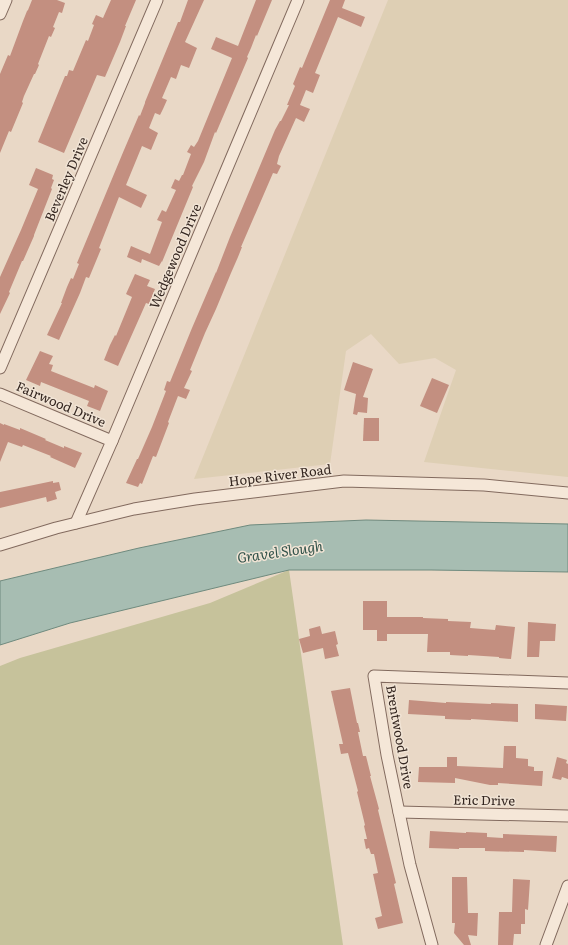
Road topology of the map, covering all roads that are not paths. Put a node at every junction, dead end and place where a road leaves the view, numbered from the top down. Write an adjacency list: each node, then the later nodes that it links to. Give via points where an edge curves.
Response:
1 (6, 0): 4 (street)
2 (157, 0): 5 (street, Beverley Drive)
3 (298, 0): 7 (street, Wedgewood Drive)
4 (0, 14)
5 (0, 368)
6 (0, 394): 7 (street, Fairwood Drive)
7 (112, 441): 9 (street, Wedgewood Drive)
8 (568, 493): 9 (street, Hope River Road, via 484,485 344,481 196,499 134,509)
9 (76, 523): 10 (street, Hope River Road)
10 (0, 544)
11 (568, 683): 12 (street, Brentwood Drive, via 374,676)
12 (399, 812): 13 (street, Eric Drive); 15 (street, Brentwood Drive, via 410,865)
13 (568, 816)
14 (568, 886): 16 (street)
15 (432, 945)
16 (546, 945)

